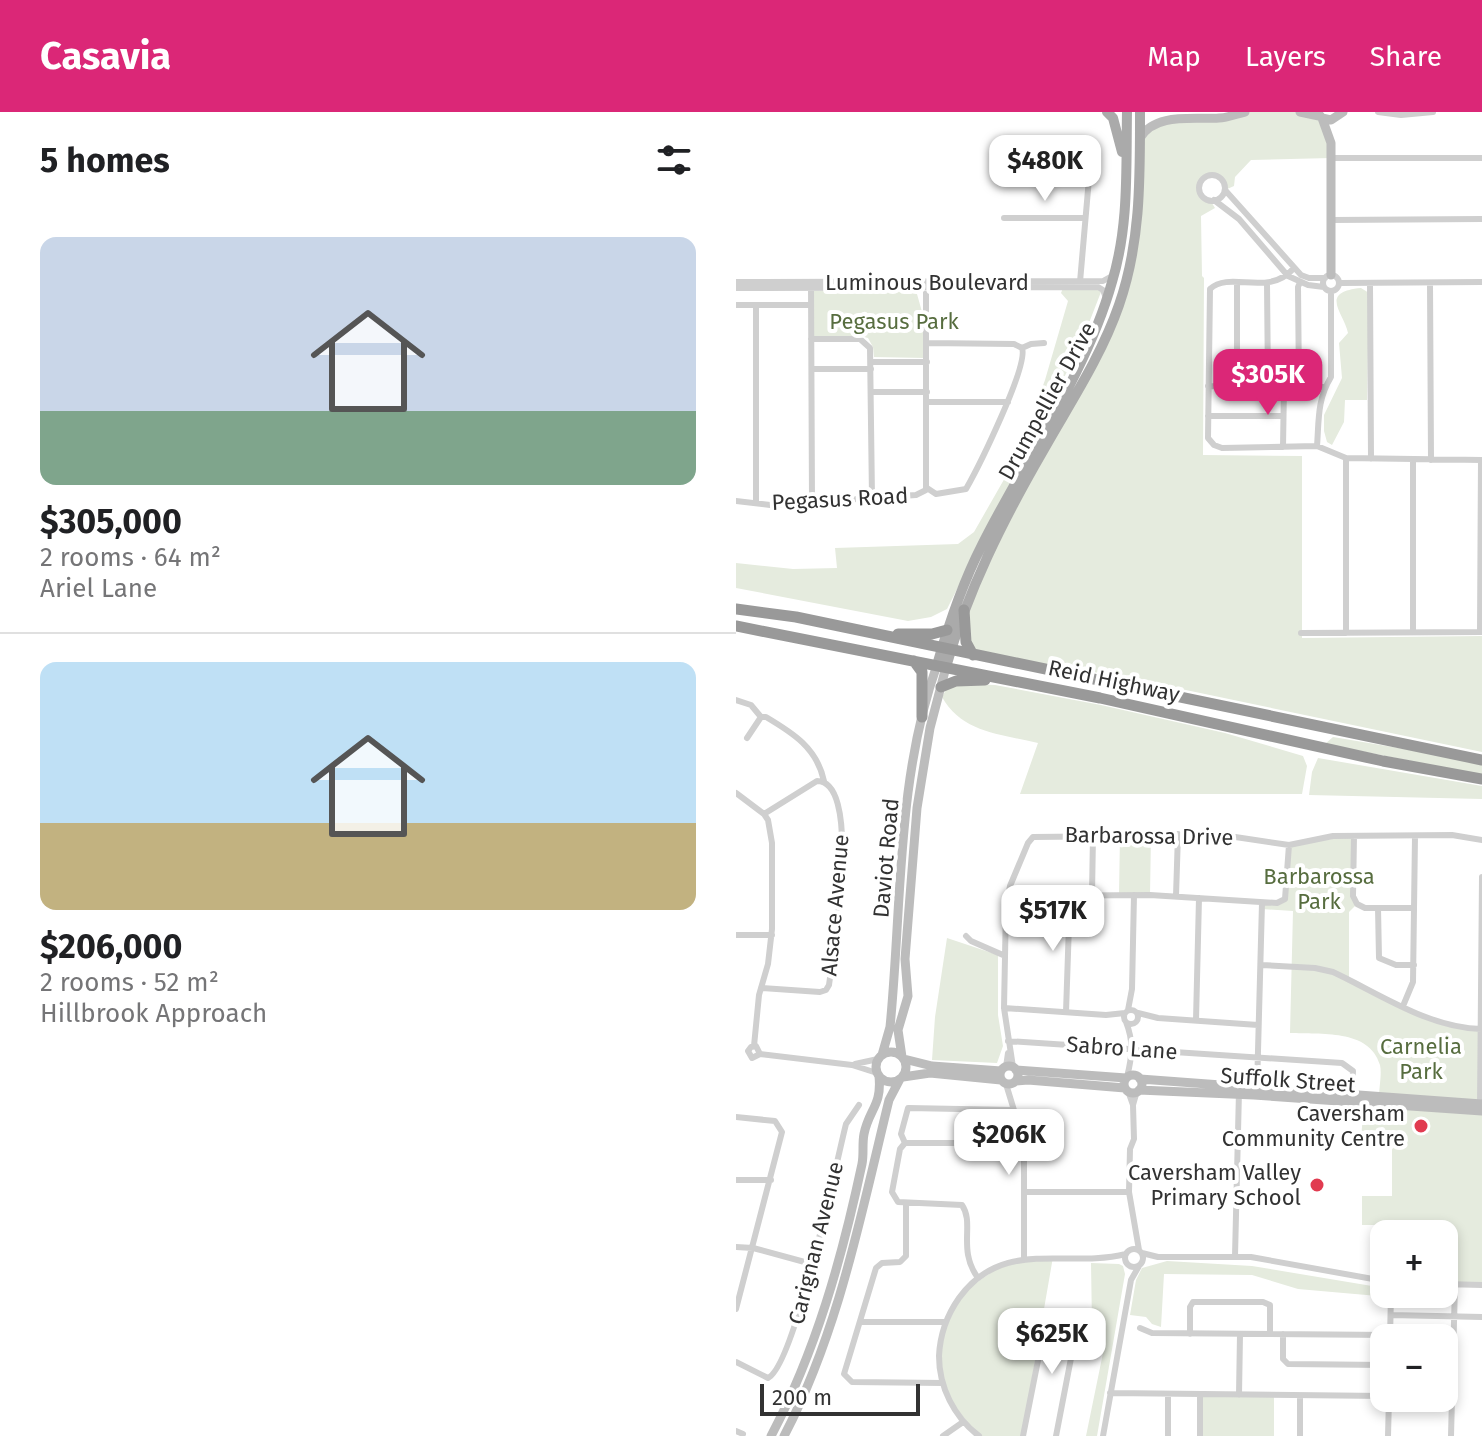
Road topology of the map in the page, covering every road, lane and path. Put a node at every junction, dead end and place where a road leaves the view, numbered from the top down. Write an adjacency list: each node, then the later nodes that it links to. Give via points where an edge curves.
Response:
1 (1107, 112): 21 (main road, via 1122,148)
2 (1127, 112): 21 (main road, Drumpellier Drive)
3 (1140, 112): 10 (main road, Drumpellier Drive)
4 (1245, 112): 10 (street, via 1169,120 1147,128)
5 (1300, 112): 9 (street)
6 (1378, 112): 7 (street)
7 (1433, 112)
8 (1343, 114): 9 (street, via 1331,120); 11 (street)
9 (1319, 115): 11 (street)
10 (1140, 138): 76 (main road, Drumpellier Drive, via 1138,225 1119,306 1096,359 987,554)
11 (1331, 143): 13 (street)
12 (1005, 158): 18 (street, via 1083,158 1090,167)
13 (1331, 158): 14 (street); 20 (street)
14 (1482, 158)
15 (1225, 190): 16 (street); 16 (street, via 1218,176 1202,179 1200,193); 22 (street)
16 (1214, 200): 24 (street, via 1239,219)
17 (1004, 218): 18 (street)
18 (1085, 218): 26 (street)
19 (1482, 219): 20 (street)
20 (1331, 220): 25 (street)
21 (1122, 237): 23 (main road, Drumpellier Drive)
22 (1294, 268): 24 (street); 25 (street, via 1309,278)
23 (1115, 273): 26 (street, Luminous Boulevard, via 1106,281); 40 (main road, Drumpellier Drive)
24 (1288, 276): 27 (street); 30 (street)
25 (1328, 276): 31 (street); 38 (street)
26 (1080, 282): 33 (street, Luminous Boulevard)
27 (1300, 282): 38 (street); 55 (street)
28 (1482, 282): 32 (street)
29 (1237, 283): 30 (street); 51 (street, via 1210,289); 52 (street)
30 (1267, 283): 53 (street)
31 (1340, 283): 34 (street); 39 (street)
32 (1430, 283): 34 (street); 68 (street)
33 (1019, 284): 37 (street, Luminous Boulevard); 40 (street, Luminous Boulevard, via 1098,287)
34 (1370, 284): 66 (street)
35 (736, 285): 36 (street, Luminous Boulevard)
36 (811, 285): 37 (street, Luminous Boulevard); 43 (street)
37 (926, 285): 45 (street, Pegasus Road)
38 (1324, 287): 39 (street)
39 (1331, 292): 56 (street, via 1331,377)
40 (1106, 302): 79 (main road, Drumpellier Drive, via 1083,357 982,545)
41 (736, 305): 42 (street)
42 (756, 305): 43 (street); 74 (street)
43 (811, 305): 44 (street)
44 (811, 339): 49 (street, via 862,340 870,348); 50 (street)
45 (927, 343): 47 (street, via 1012,343); 48 (street, Pegasus Road)
46 (1044, 343): 47 (street)
47 (1022, 348): 60 (street, via 1025,357)
48 (927, 362): 49 (street); 58 (street, Pegasus Road)
49 (871, 365): 50 (street); 57 (street)
50 (812, 369): 73 (street)
51 (1208, 386): 52 (street); 61 (street)
52 (1237, 387): 53 (street)
53 (1268, 387): 54 (street)
54 (1284, 387): 55 (street); 62 (street)
55 (1299, 387): 56 (street)
56 (1325, 387): 63 (street, via 1317,416)
57 (871, 392): 58 (street); 71 (street)
58 (927, 392): 59 (street, Pegasus Road)
59 (927, 402): 60 (street); 70 (street, Pegasus Road)
60 (1008, 402): 70 (street, via 966,489 936,494)
61 (1208, 416): 62 (street); 64 (street, via 1208,438 1214,445)
62 (1283, 416): 64 (street)
63 (1317, 446): 64 (street); 65 (street)
64 (1283, 447)
65 (1346, 458): 66 (street); 83 (street)
66 (1371, 459): 67 (street)
67 (1413, 460): 68 (street); 80 (street)
68 (1431, 460): 69 (street)
69 (1481, 460): 81 (street)
70 (927, 488): 71 (street, Pegasus Road, via 916,495)
71 (872, 498): 73 (street, Pegasus Road)
72 (736, 501): 74 (street, Pegasus Road)
73 (812, 502): 74 (street, Pegasus Road)
74 (756, 503)
75 (736, 609): 77 (highway, Reid Highway)
76 (964, 610): 84 (main road, Drumpellier Drive); 85 (highway, via 966,642)
77 (796, 617): 79 (highway, via 814,616 893,634); 84 (highway, Reid Highway)
78 (736, 626): 86 (highway, Reid Highway)
79 (947, 630): 84 (main road, Drumpellier Drive)
80 (1413, 632): 81 (street); 83 (street)
81 (1481, 632)
82 (1301, 633): 83 (street)
83 (1346, 633)
84 (946, 650): 85 (highway, Reid Highway); 87 (main road)
85 (973, 655): 94 (highway, Reid Highway)
86 (913, 660): 87 (highway, Reid Highway); 92 (highway, via 923,678)
87 (942, 666): 88 (highway, Reid Highway); 89 (street, Daviot Road); 92 (street, Daviot Road)
88 (1009, 680): 89 (highway, via 956,681); 95 (highway, Reid Highway)
89 (941, 687): 137 (street, Daviot Road, via 918,799 905,959 908,996 898,1030)
90 (736, 700): 91 (street, Alsace Avenue, via 751,705)
91 (761, 717): 93 (street); 96 (street, Alsace Avenue, via 802,739)
92 (922, 717): 136 (street, Daviot Road, via 906,815 890,1027)
93 (747, 738)
94 (1482, 760)
95 (1482, 779)
96 (824, 781): 98 (street); 122 (street, Alsace Avenue, via 831,785 841,812 843,850 829,985 820,992)
97 (736, 793): 98 (street)
98 (764, 814): 117 (street, via 772,843)
99 (1178, 834): 100 (street, Barbarossa Drive); 104 (street, Barbarossa Drive); 110 (street)
100 (1093, 835): 107 (street); 109 (street, Barbarossa Drive, via 1033,837)
101 (1354, 836): 102 (street, Barbarossa Drive); 104 (street, Barbarossa Drive, via 1324,836); 113 (street, via 1355,901 1360,907)
102 (1415, 836): 103 (street, Barbarossa Drive); 114 (street)
103 (1482, 840)
104 (1289, 845): 112 (street, via 1285,899)
105 (1482, 877): 115 (street)
106 (1070, 895): 107 (street); 109 (street); 125 (street)
107 (1092, 895): 108 (street)
108 (1134, 895): 110 (street); 126 (street)
109 (1007, 896): 119 (street, Barbarossa Drive)
110 (1176, 896): 111 (street)
111 (1199, 898): 112 (street); 127 (street)
112 (1262, 903): 120 (street)
113 (1378, 908): 114 (street); 121 (street, via 1379,958)
114 (1414, 908): 121 (street)
115 (1482, 914): 129 (street)
116 (736, 935): 117 (street)
117 (772, 935): 122 (street)
118 (966, 936): 119 (street)
119 (1003, 955): 124 (street, Barbarossa Drive)
120 (1261, 965): 123 (street, via 1333,972); 128 (street)
121 (1414, 965): 123 (street)
122 (761, 988): 131 (street)
123 (1403, 1006): 129 (street, via 1447,1026)
124 (1004, 1008): 125 (street); 130 (street, Barbarossa Drive)
125 (1066, 1012): 126 (street)
126 (1131, 1016): 127 (street); 133 (street)
127 (1196, 1020): 128 (street)
128 (1258, 1025): 138 (street)
129 (1481, 1029): 140 (street)
130 (1008, 1041): 133 (street, Sabro Lane); 142 (street, Barbarossa Drive)
131 (754, 1046): 132 (street); 134 (street)
132 (748, 1053): 134 (street, via 755,1058); 135 (street)
133 (1132, 1053): 138 (street, Sabro Lane); 144 (street)
134 (760, 1054): 139 (street)
135 (736, 1055)
136 (880, 1057): 137 (street, via 893,1052); 139 (street); 141 (street)
137 (903, 1058): 142 (street, Suffolk Street); 143 (street)
138 (1258, 1058): 145 (street); 147 (street, Sabro Lane, via 1345,1063 1353,1071)
139 (852, 1065): 141 (street)
140 (1482, 1068): 149 (street)
141 (878, 1074): 143 (street, via 890,1082); 204 (street, via 879,1099 864,1132 862,1163 831,1288 805,1365)
142 (1009, 1075): 143 (street, Suffolk Street, via 930,1073); 144 (street, Suffolk Street); 150 (street, Barbarossa Drive)
143 (902, 1078): 205 (street, via 889,1100 834,1317)
144 (1133, 1084): 146 (street, Suffolk Street); 157 (street)
145 (1257, 1088): 146 (street, Suffolk Street); 147 (street, Suffolk Street)
146 (1239, 1091): 149 (street, Suffolk Street); 164 (street)
147 (1352, 1095): 149 (street, Suffolk Street)
148 (859, 1105): 168 (street, Carignan Avenue, via 846,1124)
149 (1481, 1108)
150 (1013, 1110): 152 (street, via 908,1108 901,1134); 153 (street)
151 (736, 1117): 155 (street, via 781,1126)
152 (905, 1143): 153 (street); 158 (street, via 892,1192 898,1202)
153 (1024, 1143): 156 (street)
154 (736, 1180): 155 (street)
155 (771, 1180): 161 (street)
156 (1024, 1192): 157 (street); 166 (street)
157 (1129, 1192): 159 (street)
158 (906, 1203): 171 (street, via 956,1203 965,1208 967,1257); 182 (street, via 905,1259 876,1268)
159 (1134, 1233): 162 (street); 163 (street)
160 (736, 1247): 161 (street)
161 (753, 1248): 168 (street); 178 (street)
162 (1127, 1252): 163 (street); 167 (street); 169 (street)
163 (1140, 1252): 165 (street); 170 (street)
164 (1235, 1256): 165 (street); 172 (street)
165 (1158, 1257): 170 (street)
166 (1024, 1258): 167 (street); 171 (street)
167 (1111, 1258): 169 (street)
168 (812, 1264): 193 (street, Carignan Avenue, via 775,1373 768,1378)
169 (1128, 1264): 170 (street); 173 (street)
170 (1140, 1264): 173 (street)
171 (978, 1278): 183 (street, via 956,1301)
172 (1370, 1279)
173 (1131, 1280): 196 (street)
174 (1458, 1285): 175 (street)
175 (1482, 1285)
176 (1391, 1308): 179 (street)
177 (1454, 1308): 180 (street)
178 (736, 1309)
179 (1391, 1315): 180 (street); 186 (street)
180 (1454, 1317): 181 (street); 215 (street)
181 (1482, 1317)
182 (860, 1322): 183 (street); 195 (street, via 844,1369 847,1379)
183 (946, 1322): 195 (street, via 939,1352)
184 (1078, 1322): 185 (street); 208 (street, via 1045,1325); 209 (street)
185 (1091, 1323)
186 (1391, 1324)
187 (1140, 1328): 188 (street)
188 (1190, 1334): 189 (street); 190 (street, via 1193,1302 1266,1302)
189 (1240, 1334): 190 (street); 199 (street)
190 (1270, 1334): 191 (street)
191 (1283, 1334): 192 (street); 194 (street, via 1283,1359 1288,1364)
192 (1370, 1336)
193 (736, 1362)
194 (1370, 1365)
195 (943, 1383): 203 (street)
196 (1110, 1393): 197 (street); 210 (street)
197 (1168, 1395): 198 (street); 211 (street)
198 (1200, 1395): 199 (street); 212 (street)
199 (1239, 1395): 200 (street)
200 (1300, 1396): 201 (street); 213 (street)
201 (1370, 1397)
202 (1387, 1412): 214 (street)
203 (963, 1422): 206 (street); 207 (street)
204 (771, 1436)
205 (784, 1436)
206 (943, 1436)
207 (979, 1436)
208 (1023, 1436)
209 (1056, 1436)
210 (1103, 1436)
211 (1168, 1436)
212 (1200, 1436)
213 (1300, 1436)
214 (1388, 1436)
215 (1451, 1436)

